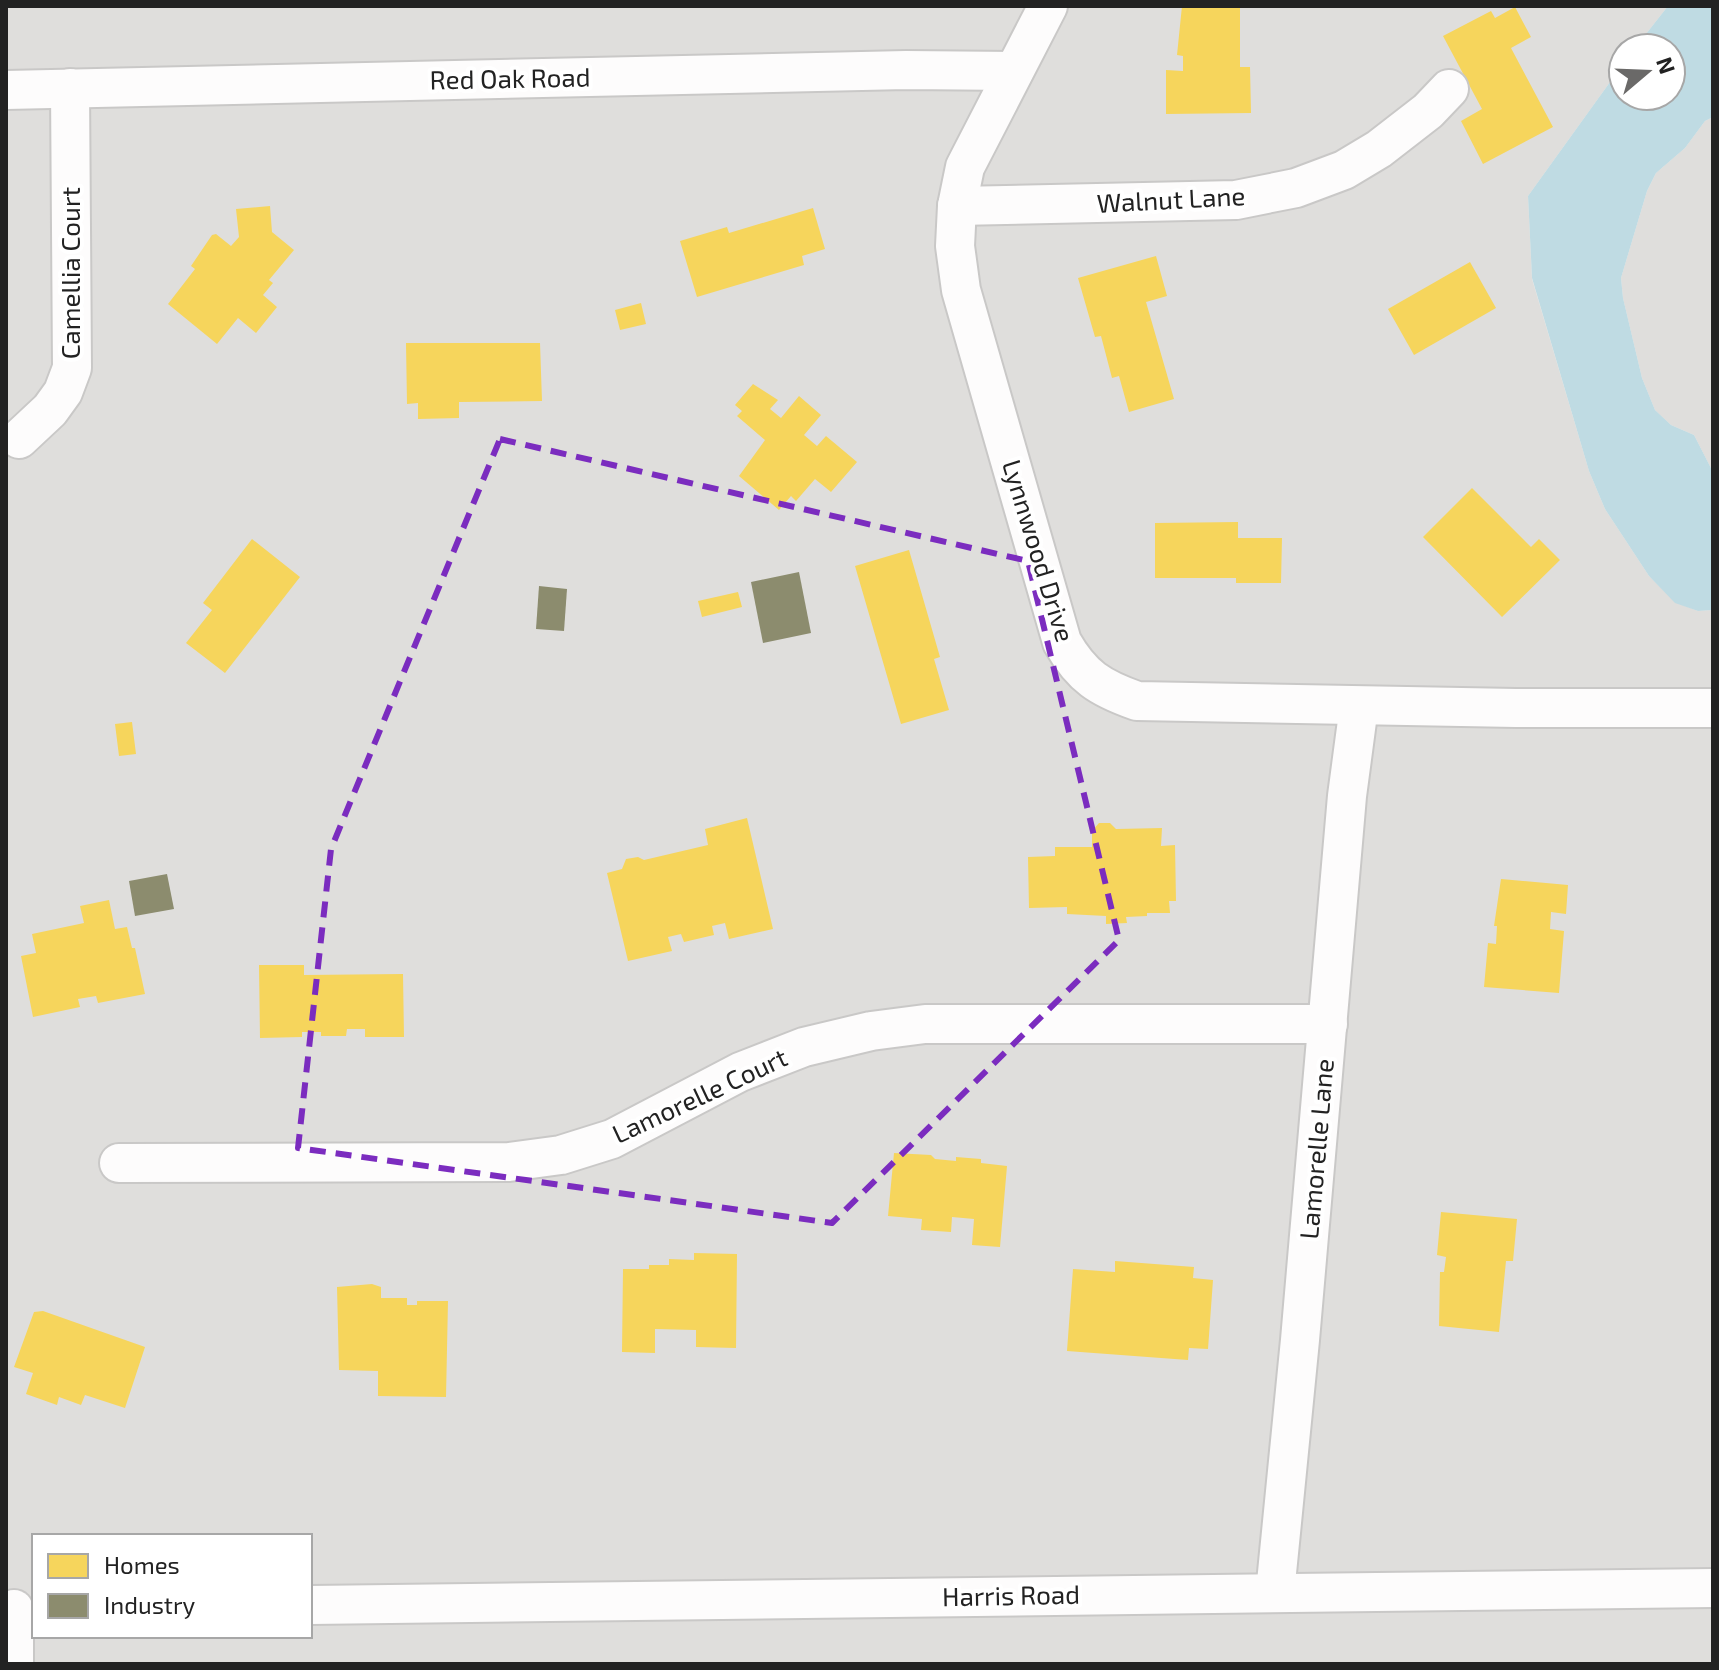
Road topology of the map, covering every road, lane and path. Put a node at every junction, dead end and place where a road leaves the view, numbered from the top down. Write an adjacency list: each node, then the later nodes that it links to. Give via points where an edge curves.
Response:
1 (1048, 6): 2 (street, Lynnwood Drive)
2 (1014, 71): 3 (street, Red Oak Road); 6 (street, Lynnwood Drive, via 965,167)
3 (70, 88): 5 (street, Red Oak Road); 7 (street, Camellia Court, via 72,368 50,410)
4 (1449, 89): 6 (street, Walnut Lane, via 1379,149 1344,170 1296,188 1236,200)
5 (6, 90)
6 (957, 206): 8 (street, Lynnwood Drive, via 961,290 1062,642 1071,657 1110,692 1137,701)
7 (19, 439)
8 (1359, 706): 9 (street, Lynnwood Drive); 10 (street, Lamorelle Lane)
9 (1713, 708)
10 (1328, 1024): 11 (street, Lamorelle Court, via 925,1024 804,1047 740,1072 612,1139 561,1155 509,1162); 13 (street, Lamorelle Lane)
11 (119, 1163)
12 (1713, 1588): 13 (street, Harris Road)
13 (1275, 1593): 14 (street, Harris Road)
14 (312, 1605)
15 (18, 1609): 16 (street)
16 (14, 1664)

